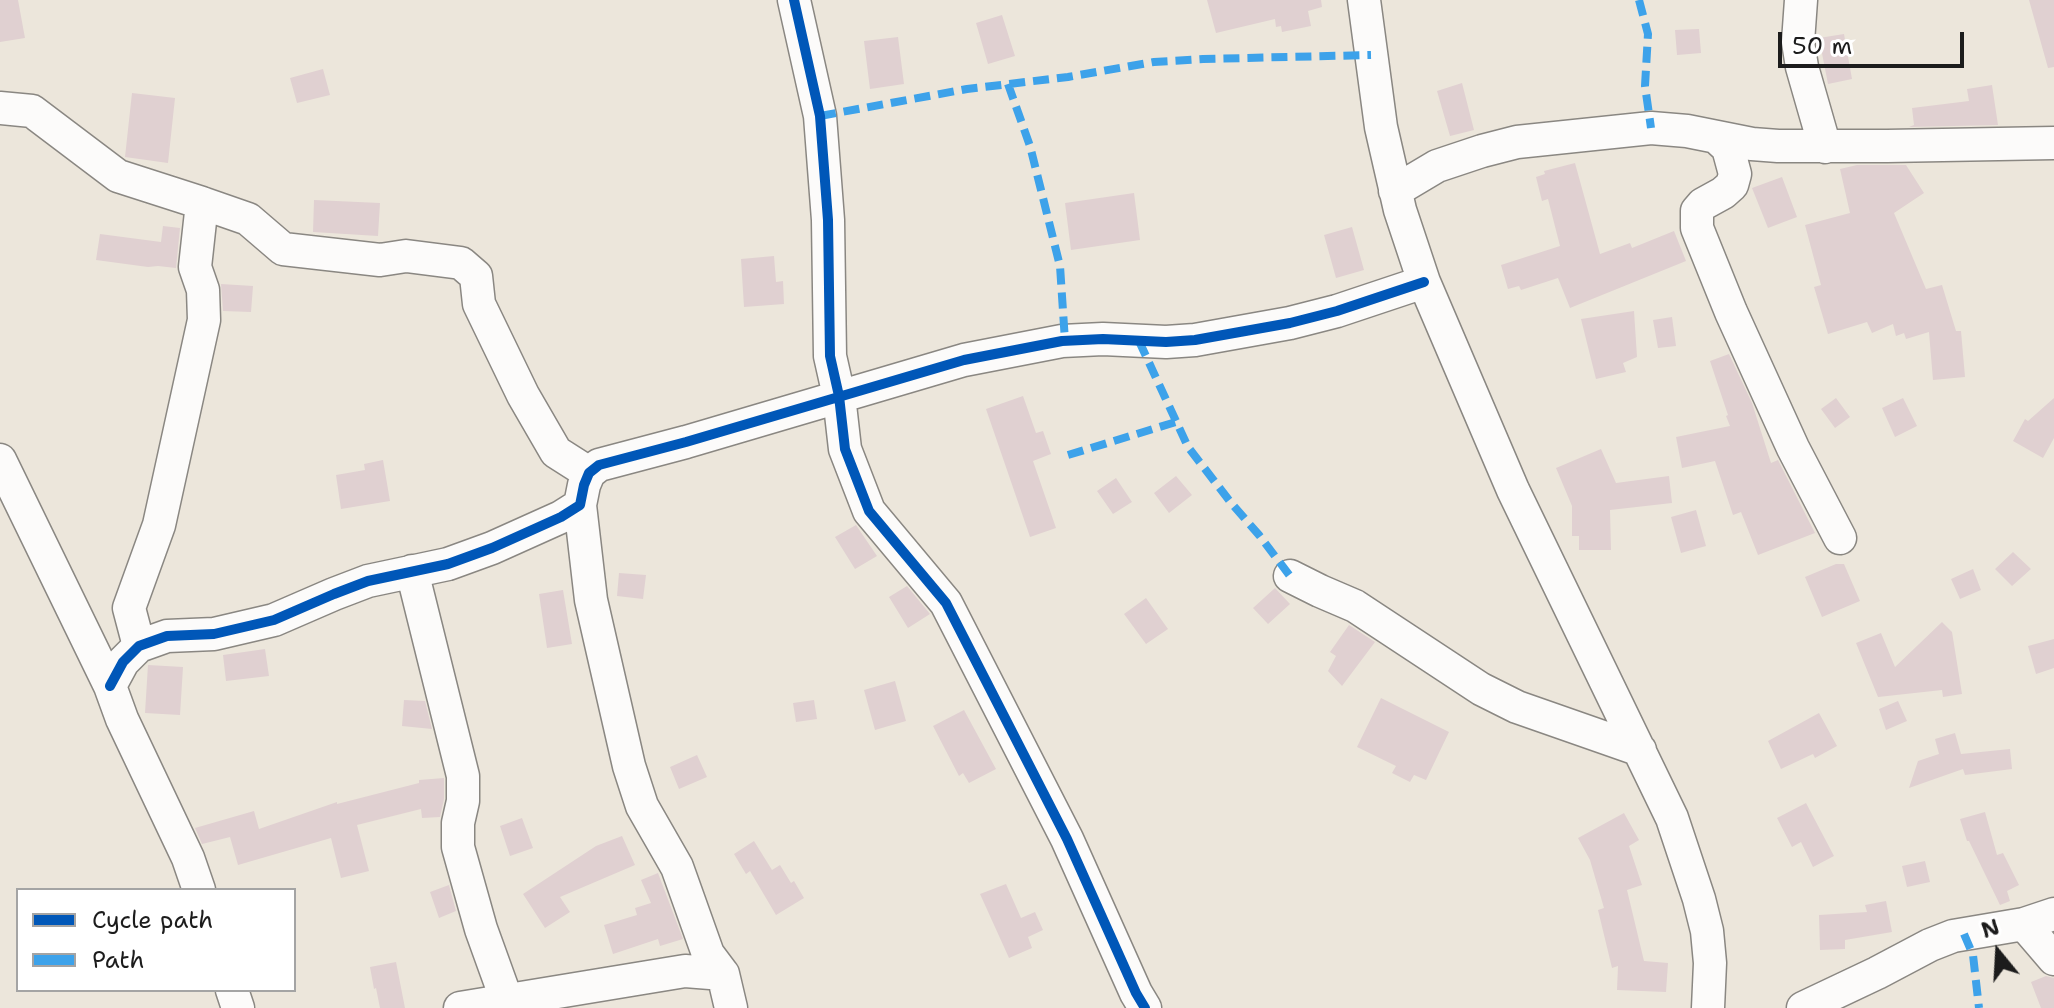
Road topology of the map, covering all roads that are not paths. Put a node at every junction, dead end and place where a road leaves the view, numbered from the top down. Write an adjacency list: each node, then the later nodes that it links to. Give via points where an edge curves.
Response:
1 (794, 0): 11 (street, via 820,116 830,356)
2 (1364, 0): 8 (street)
3 (1801, 0): 7 (street, via 1802,67)
4 (0, 108): 9 (street, via 32,111 118,176)
5 (1716, 137): 7 (street); 8 (street, via 1651,128 1517,142 1437,166); 15 (street, via 1728,148 1735,174 1732,185 1697,211 1697,228 1793,448)
6 (2054, 143): 7 (street)
7 (1825, 147)
8 (1395, 191): 10 (street)
9 (202, 203): 13 (street, via 248,219 283,249 461,263 476,276 479,304 556,452); 18 (street, via 195,267 203,290 204,320 159,525 129,608)
10 (1424, 282): 11 (street, via 1290,323 1195,340 1062,341 964,360); 20 (street, via 1513,490)
11 (839, 396): 13 (street, via 599,465); 28 (street, via 845,449 869,511 946,603 1067,839)
12 (0, 460): 19 (street)
13 (589, 473): 14 (street)
14 (580, 505): 16 (street, via 492,548); 24 (street, via 591,600 629,766 642,806 677,867 708,954)
15 (1840, 538)
16 (412, 571): 18 (street, via 368,581 274,620 214,634 167,636); 25 (street, via 463,776 458,847)
17 (1290, 576): 20 (street, via 1355,606 1505,701)
18 (139, 646): 19 (street)
19 (110, 686): 21 (street)
20 (1640, 750): 29 (street, via 1672,818 1699,899 1710,963)
21 (198, 888)
22 (2039, 919): 23 (street); 30 (street, via 1953,936)
23 (2054, 959)
24 (723, 974): 25 (street, via 685,971); 27 (street)
25 (507, 1001): 26 (street)
26 (460, 1008)
27 (731, 1008)
28 (1145, 1008)
29 (1708, 1008)
30 (1803, 1008)

